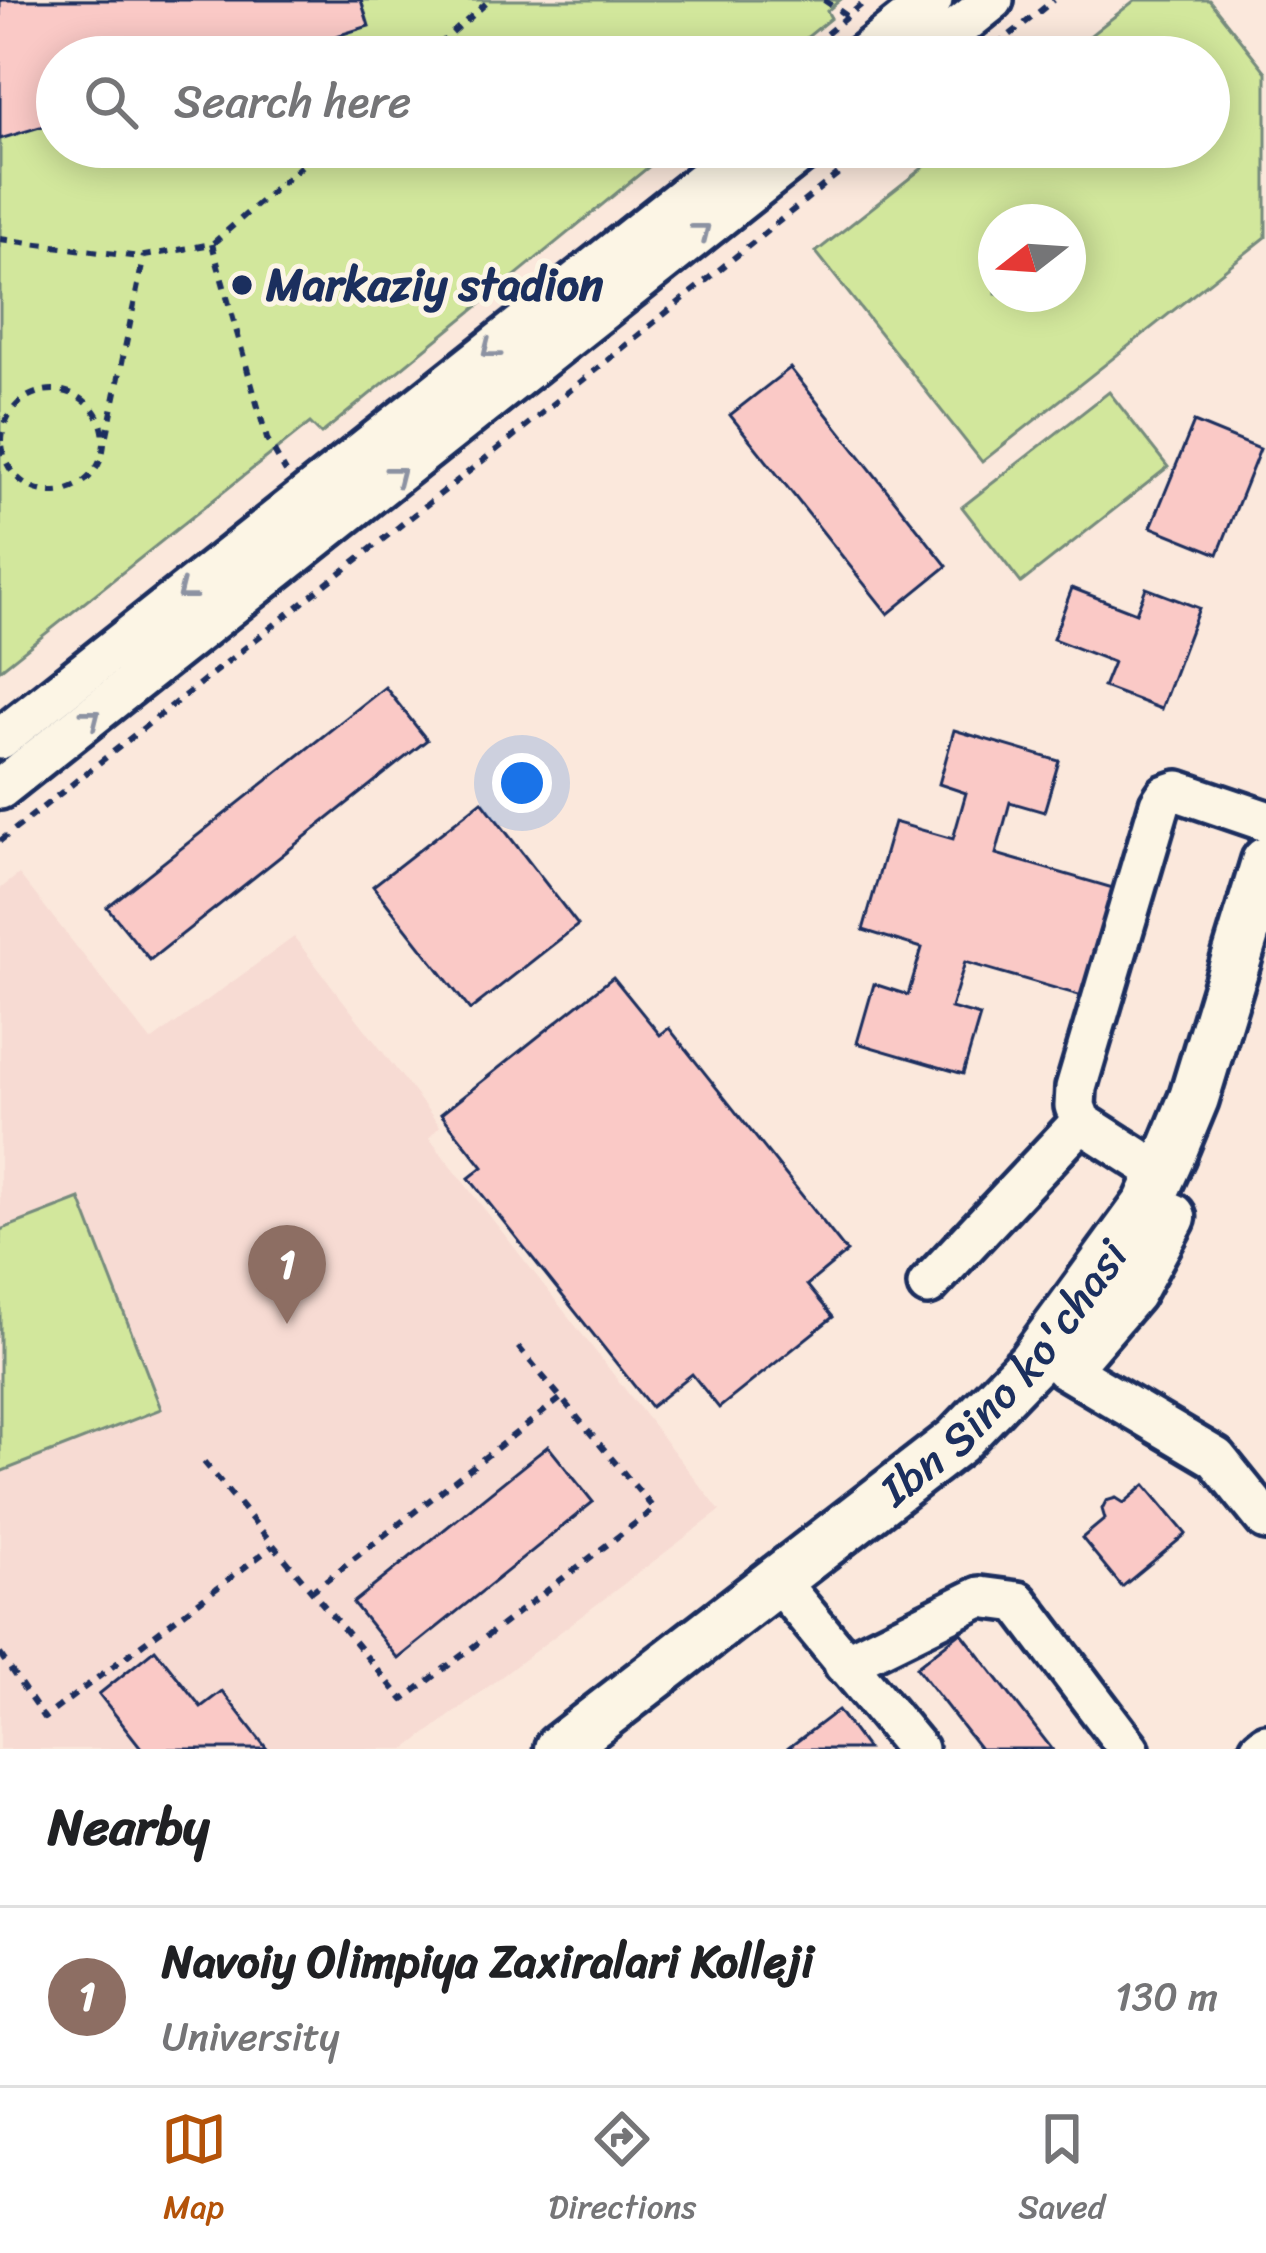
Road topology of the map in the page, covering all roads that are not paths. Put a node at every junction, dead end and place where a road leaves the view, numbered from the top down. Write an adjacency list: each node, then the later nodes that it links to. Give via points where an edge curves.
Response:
1 (932, 0): 3 (street)
2 (993, 0): 4 (street)
3 (893, 36)
4 (948, 36)
5 (720, 168): 7 (street, one-way to 7)
6 (778, 168): 7 (street, one-way to 6)
7 (306, 500): 8 (street, one-way to 8); 9 (street, one-way to 7)
8 (0, 739)
9 (0, 789)
10 (1266, 821): 13 (street, via 1178,790 1160,804 1076,1088)
11 (1266, 862): 14 (main road, Ibn Sino ko'chasi, via 1194,1098)
12 (1266, 957): 16 (main road, via 1218,1118 1174,1211 1130,1292)
13 (1082, 1123): 14 (street); 15 (street)
14 (1162, 1174): 18 (main road, Ibn Sino ko'chasi, via 1032,1363 957,1441)
15 (928, 1285)
16 (1064, 1368): 17 (street, via 1216,1458); 18 (main road, via 961,1470)
17 (1266, 1520)
18 (787, 1591): 19 (street); 20 (main road, Ibn Sino ko'chasi); 21 (main road)
19 (844, 1664): 22 (street); 23 (street, via 980,1597 1018,1602)
20 (559, 1749)
21 (608, 1749)
22 (916, 1749)
23 (1129, 1749)

